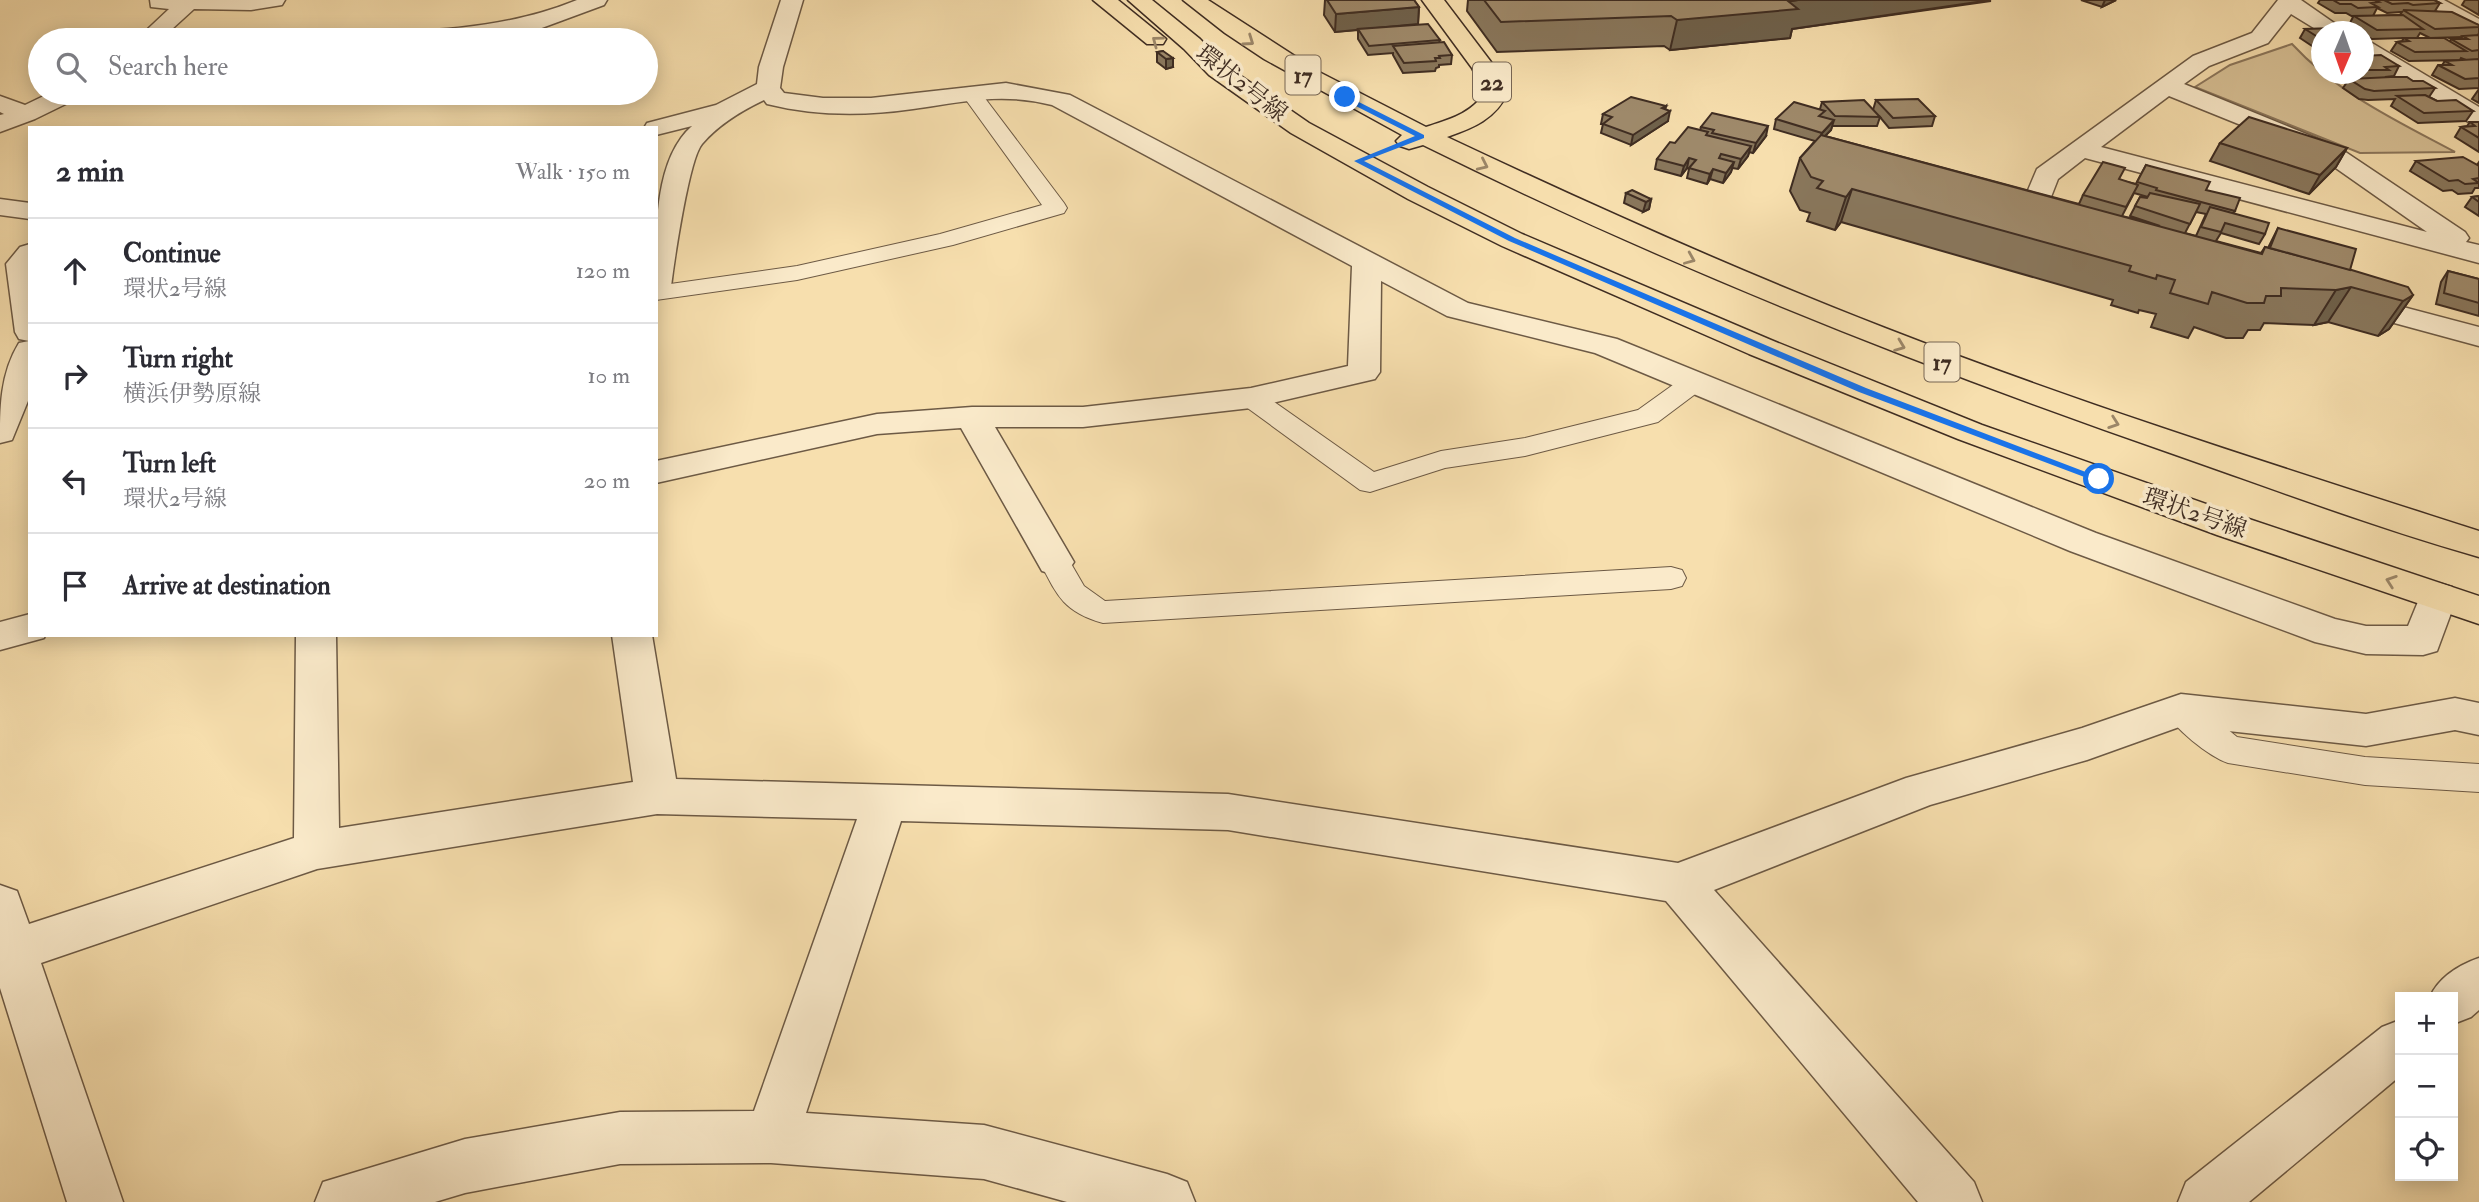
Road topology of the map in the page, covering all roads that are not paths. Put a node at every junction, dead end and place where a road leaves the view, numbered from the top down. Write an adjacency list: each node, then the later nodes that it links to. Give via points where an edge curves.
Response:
1 (274, 0): 11 (street)
2 (596, 0): 14 (street)
3 (792, 0): 19 (street)
4 (1104, 0): 17 (main road, one-way to 4, via 1170,50)
5 (1139, 0): 17 (main road, 環状2号線 / 17)
6 (1194, 0): 28 (main road, 環状2号線 / 17, one-way to 28, via 1293,69)
7 (1433, 0): 28 (main road, 22, via 1496,92 1480,114)
8 (2428, 0): 15 (street)
9 (2288, 1): 12 (street); 18 (street, via 2260,38 2201,61)
10 (159, 2): 11 (street)
11 (189, 2): 13 (street)
12 (2319, 21)
13 (160, 28)
14 (514, 28)
15 (2479, 28)
16 (2374, 54): 25 (street)
17 (1217, 69): 30 (main road, 環状2号線 / 17, via 1300,128)
18 (2167, 86): 29 (street); 29 (street, via 2329,152 2479,254)
19 (768, 88): 20 (street, via 776,99 814,107 903,103); 23 (street)
20 (971, 93): 35 (street, via 999,90 1061,100); 37 (lane, via 1056,208 946,240 797,273)
21 (0, 103): 24 (street)
22 (44, 105): 24 (street)
23 (725, 110): 27 (street); 36 (street, via 688,143)
24 (26, 114): 26 (street)
25 (2479, 118)
26 (0, 124)
27 (658, 127)
28 (1421, 136): 30 (main road, 22); 47 (main road, 環状2号線 / 17, one-way to 47, via 1652,243 1840,323 2185,448)
29 (2080, 149): 33 (street, via 2046,175)
30 (1358, 161): 50 (main road, 環状2号線 / 17, one-way to 30, via 2073,470 1863,390 1512,240)
31 (0, 207): 32 (street)
32 (28, 211)
33 (2032, 214)
34 (28, 255): 39 (street, via 21,264)
35 (1367, 264): 42 (street, via 1458,310 1606,346); 43 (street, via 1364,372)
36 (658, 274)
37 (658, 293)
38 (2321, 294): 40 (street)
39 (28, 317)
40 (2479, 337)
41 (28, 356): 45 (street)
42 (1693, 383): 43 (lane, via 1648,416 1525,447 1440,460 1370,483); 50 (street, via 2084,542 2329,632 2366,640 2423,641)
43 (1251, 398): 44 (street, via 1083,417)
44 (972, 417): 46 (street, via 877,424); 48 (street)
45 (0, 433)
46 (658, 472)
47 (2479, 544)
48 (1055, 562): 49 (lane, via 1082,605 1103,612)
49 (1671, 578)
50 (2438, 597): 51 (main road, 環状2号線 / 17)
51 (2479, 610)
52 (28, 629): 53 (street)
53 (0, 636)
54 (316, 637): 61 (street)
55 (632, 637): 59 (street)
56 (2181, 710): 57 (street, via 2367,730 2455,714); 58 (lane, via 2228,749 2365,771); 62 (street, via 2087,743 1921,790)
57 (2479, 719)
58 (2479, 778)
59 (657, 796): 60 (street); 61 (street)
60 (885, 803): 62 (street, via 1228,812); 67 (street)
61 (317, 850): 63 (street)
62 (1679, 883): 71 (street)
63 (4, 936): 68 (street)
64 (2479, 980): 65 (street)
65 (2458, 997)
66 (2395, 1048): 72 (street)
67 (771, 1138): 69 (street, via 620,1138 465,1166); 70 (street, via 984,1152)
68 (95, 1202)
69 (344, 1202)
70 (1167, 1202)
71 (1954, 1202)
72 (2206, 1202)

